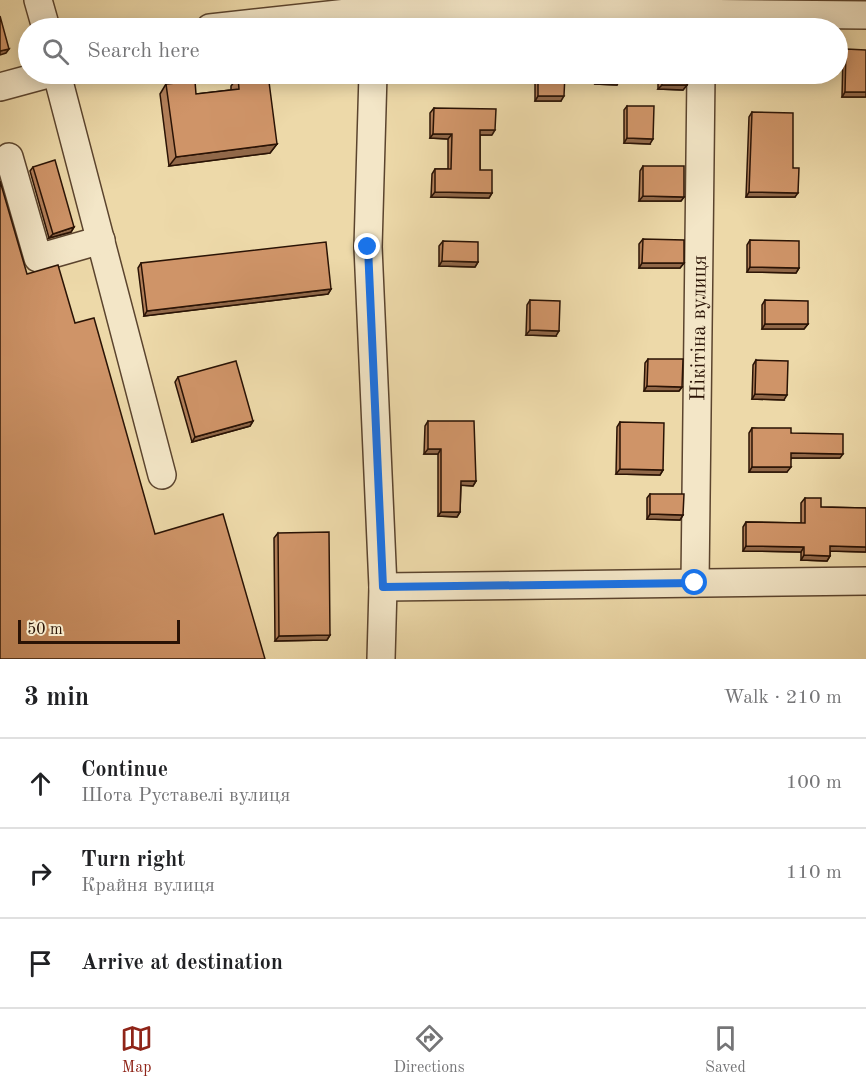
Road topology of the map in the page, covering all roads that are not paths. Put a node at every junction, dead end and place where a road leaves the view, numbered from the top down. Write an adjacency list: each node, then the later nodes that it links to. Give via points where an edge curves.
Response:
1 (38, 0): 5 (street)
2 (374, 13): 3 (street); 6 (street)
3 (702, 14): 4 (street)
4 (866, 15)
5 (43, 18)
6 (319, 18)
7 (18, 82): 11 (street)
8 (60, 84): 13 (street)
9 (373, 84): 17 (street, via 368,247)
10 (701, 84): 16 (street, Нікітіна вулиця)
11 (0, 87)
12 (9, 157): 13 (street, via 38,258)
13 (101, 240): 14 (street)
14 (162, 474)
15 (866, 581): 16 (street)
16 (695, 583): 17 (street)
17 (383, 587): 18 (street)
18 (381, 659)

